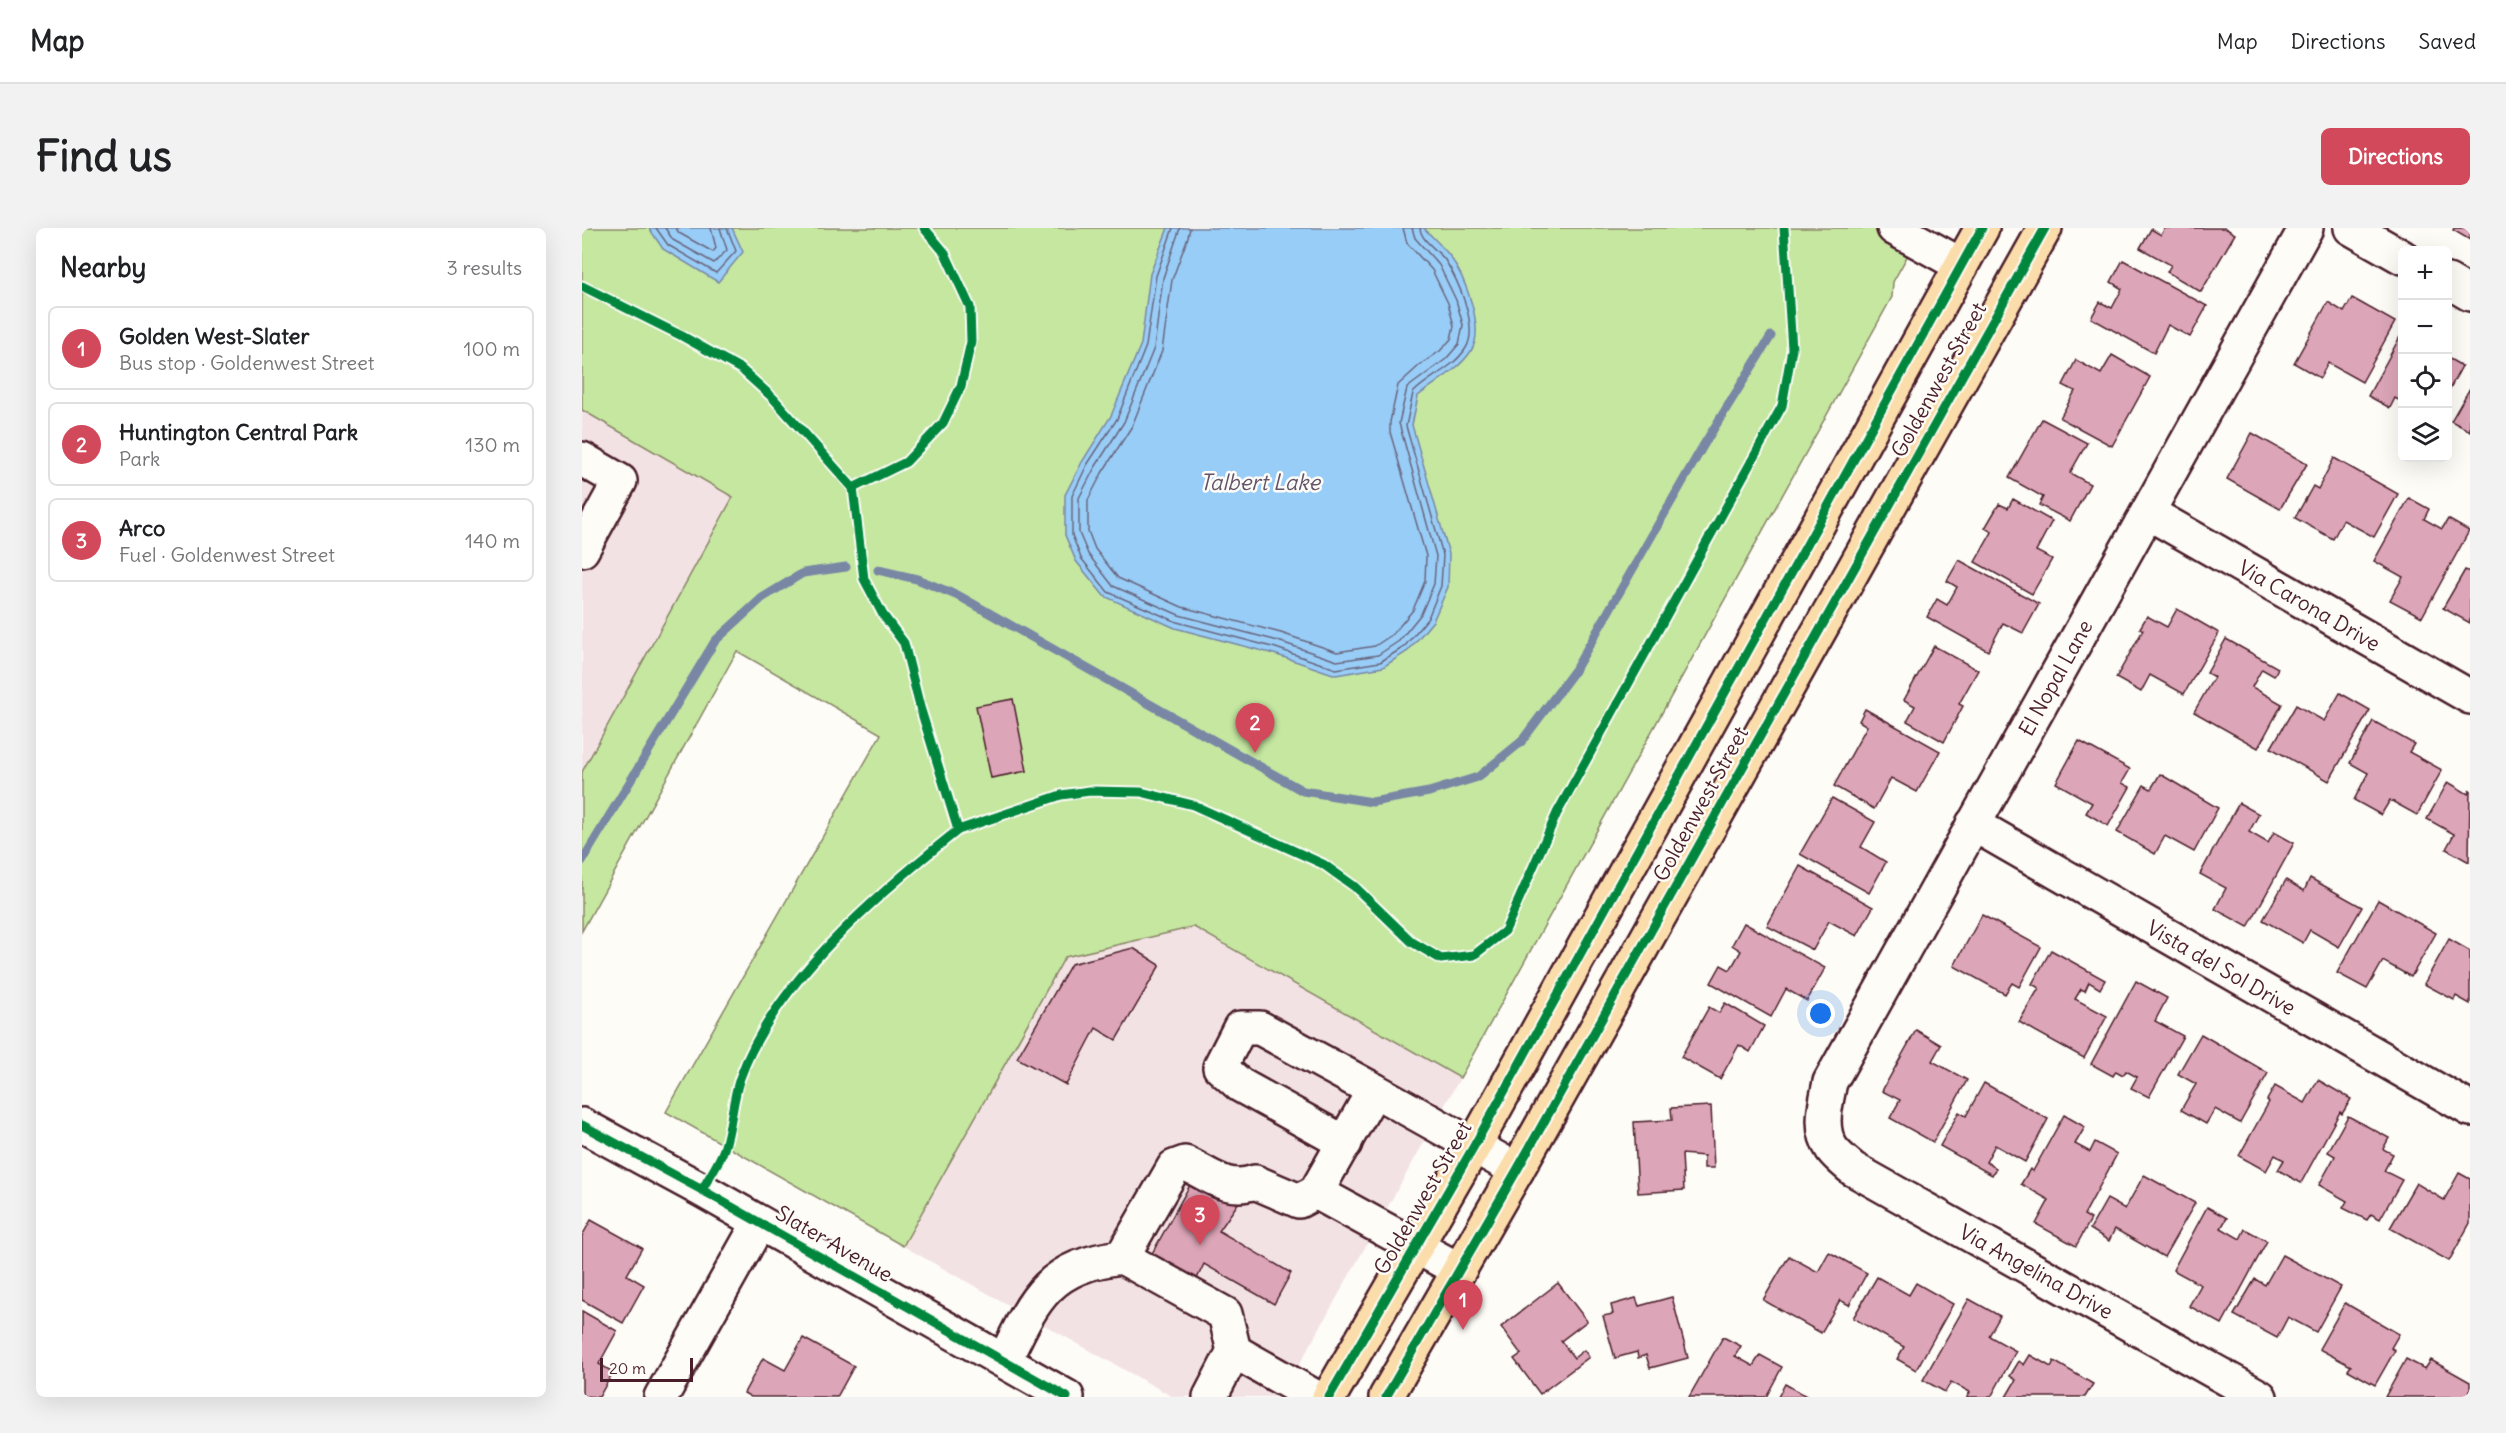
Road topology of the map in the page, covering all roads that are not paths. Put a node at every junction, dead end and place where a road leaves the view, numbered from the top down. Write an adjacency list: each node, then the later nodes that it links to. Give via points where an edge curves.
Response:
1 (1894, 228): 7 (street)
2 (1982, 228): 7 (main road, Goldenwest Street)
3 (2045, 228): 21 (main road, Goldenwest Street)
4 (2306, 228): 11 (street, El Nopal Lane)
5 (2351, 228): 6 (street)
6 (2398, 253)
7 (1961, 265): 20 (main road, Goldenwest Street)
8 (2452, 283): 9 (street)
9 (2470, 294)
10 (582, 459): 12 (street, via 620,481)
11 (2149, 513): 13 (street, Via Carona Drive); 14 (street, El Nopal Lane)
12 (582, 550)
13 (2470, 697)
14 (1973, 824): 16 (street, Vista del Sol Drive); 18 (street, El Nopal Lane, via 1830,1082 1824,1112)
15 (1374, 1090): 19 (street); 19 (street, via 1260,1028 1240,1028 1220,1067 1240,1085); 20 (street)
16 (2470, 1109)
17 (582, 1125): 23 (street, Slater Avenue)
18 (1825, 1133): 35 (street, Via Angelina Drive, via 1832,1149 1853,1169)
19 (1345, 1143): 22 (street)
20 (1474, 1146): 21 (street); 24 (main road, Goldenwest Street)
21 (1517, 1170): 26 (main road, Goldenwest Street)
22 (1316, 1192): 24 (street); 25 (street, via 1299,1201 1255,1182 1232,1187 1185,1163 1174,1167)
23 (759, 1223): 28 (street, Slater Avenue); 29 (street)
24 (1417, 1247): 26 (street); 33 (main road, Goldenwest Street)
25 (1122, 1257): 27 (street, via 1225,1314); 28 (street, via 1098,1260 1061,1274 1041,1292)
26 (1459, 1270): 34 (main road, Goldenwest Street)
27 (1234, 1351): 31 (street); 32 (street)
28 (1004, 1361): 30 (street, Slater Avenue)
29 (661, 1397)
30 (1067, 1397)
31 (1210, 1397)
32 (1315, 1397)
33 (1329, 1397)
34 (1386, 1397)
35 (2260, 1397)

